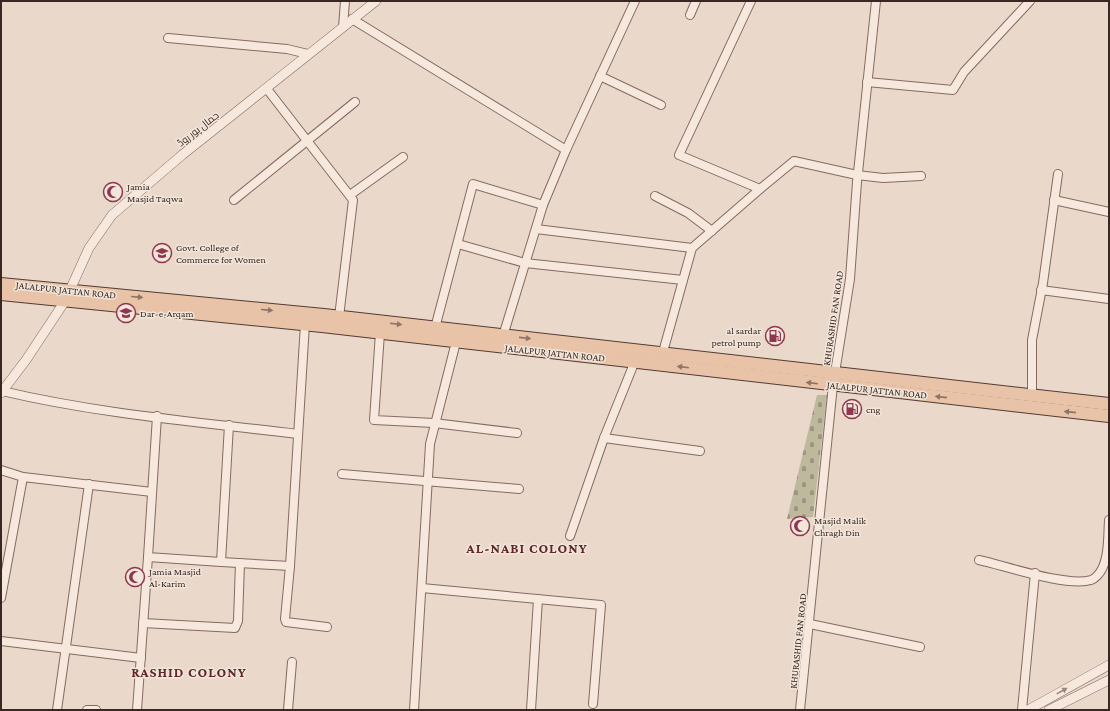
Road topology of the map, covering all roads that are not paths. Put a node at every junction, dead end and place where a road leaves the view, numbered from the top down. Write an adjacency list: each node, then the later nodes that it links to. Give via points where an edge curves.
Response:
1 (345, 1): 10 (street)
2 (376, 1): 9 (street, جمال پور روڈ)
3 (635, 1): 13 (street)
4 (696, 1): 8 (street)
5 (751, 1): 24 (street, via 679,155)
6 (876, 1): 14 (street, KHURASHID FAN ROAD)
7 (1030, 1): 14 (street, via 964,72 952,90)
8 (690, 15)
9 (352, 19): 10 (street, جمال پور روڈ); 19 (street)
10 (343, 27): 12 (street, جمال پور روڈ)
11 (168, 38): 12 (street, via 287,49)
12 (308, 54): 15 (street, جمال پور روڈ)
13 (600, 76): 17 (street); 19 (street)
14 (867, 82): 22 (street, KHURASHID FAN ROAD)
15 (268, 89): 18 (street); 40 (street, جمال پور روڈ, via 112,215 89,248)
16 (355, 102): 18 (street)
17 (661, 106)
18 (307, 140): 25 (street); 27 (street)
19 (566, 150): 29 (street)
20 (403, 158): 25 (street)
21 (1058, 174): 28 (street)
22 (857, 175): 23 (street, via 883,178); 24 (street, via 794,161); 54 (street, KHURASHID FAN ROAD, via 850,279)
23 (921, 176)
24 (760, 189): 32 (street)
25 (350, 195): 42 (street, via 353,200)
26 (654, 196): 32 (street, via 688,213)
27 (234, 200)
28 (1054, 200): 30 (street); 38 (street)
29 (543, 205): 31 (street); 33 (street, via 473,184)
30 (1109, 212)
31 (536, 229): 34 (street); 35 (street)
32 (712, 230): 34 (street)
33 (458, 244): 35 (street); 45 (street)
34 (692, 248): 36 (street)
35 (525, 263): 36 (street); 48 (street)
36 (683, 280): 51 (street)
37 (1, 284): 40 (main road, JALALPUR JATTAN ROAD)
38 (1041, 290): 41 (street); 58 (street, via 1032,340)
39 (1, 294): 40 (main road, JALALPUR JATTAN ROAD)
40 (68, 296): 43 (main road, JALALPUR JATTAN ROAD, one-way to 43); 44 (main road, JALALPUR JATTAN ROAD); 57 (street, جمال پور روڈ)
41 (1109, 299)
42 (339, 317): 43 (main road, JALALPUR JATTAN ROAD); 45 (main road, JALALPUR JATTAN ROAD, one-way to 45)
43 (323, 320): 44 (main road, JALALPUR JATTAN ROAD); 46 (main road, JALALPUR JATTAN ROAD)
44 (305, 324): 65 (street)
45 (435, 328): 47 (main road, JALALPUR JATTAN ROAD)
46 (380, 333): 49 (main road, JALALPUR JATTAN ROAD); 62 (street, via 374,420)
47 (488, 334): 48 (main road, JALALPUR JATTAN ROAD); 50 (main road)
48 (503, 336): 51 (main road, JALALPUR JATTAN ROAD, one-way to 51)
49 (456, 342): 50 (main road, JALALPUR JATTAN ROAD); 62 (street)
50 (481, 345): 52 (main road, JALALPUR JATTAN ROAD)
51 (663, 352): 53 (main road, JALALPUR JATTAN ROAD)
52 (635, 361): 55 (main road, JALALPUR JATTAN ROAD, one-way to 52); 66 (street)
53 (752, 363): 54 (main road, JALALPUR JATTAN ROAD); 55 (main road)
54 (836, 372): 56 (street, KHURASHID FAN ROAD); 58 (main road, JALALPUR JATTAN ROAD)
55 (748, 375): 56 (main road, JALALPUR JATTAN ROAD, one-way to 55)
56 (833, 385): 61 (main road, JALALPUR JATTAN ROAD, one-way to 56); 87 (street, KHURASHID FAN ROAD)
57 (2, 392): 60 (street, via 95,410)
58 (1032, 395): 59 (main road, JALALPUR JATTAN ROAD)
59 (1109, 404)
60 (158, 416): 63 (street); 74 (street)
61 (1109, 416)
62 (434, 423): 64 (street); 71 (street)
63 (229, 425): 65 (street); 79 (street)
64 (517, 433)
65 (298, 434): 81 (street)
66 (604, 438): 67 (street); 76 (street)
67 (700, 451)
68 (1, 470): 70 (street)
69 (342, 474): 71 (street)
70 (23, 477): 72 (street); 84 (street)
71 (428, 480): 73 (street); 83 (street)
72 (89, 484): 74 (street); 91 (street)
73 (519, 489)
74 (152, 492): 77 (street)
75 (1109, 520): 82 (street, via 1102,569 1093,580 1059,580)
76 (570, 536)
77 (148, 557): 79 (street); 86 (street)
78 (979, 560): 82 (street)
79 (220, 562): 80 (street)
80 (240, 563): 81 (street); 86 (street, via 238,621 235,628)
81 (290, 566): 88 (street, via 286,622)
82 (1035, 573): 105 (street)
83 (422, 588): 85 (street); 102 (street)
84 (1, 598)
85 (538, 599): 96 (street, via 601,605); 103 (street)
86 (143, 623): 92 (street)
87 (810, 624): 90 (street); 104 (street, KHURASHID FAN ROAD)
88 (327, 627)
89 (1, 641): 91 (street)
90 (920, 647)
91 (65, 649): 92 (street); 97 (street)
92 (140, 658): 100 (street)
93 (292, 662): 101 (street)
94 (1109, 665): 106 (street, one-way to 94)
95 (1109, 680): 107 (street)
96 (593, 704)
97 (57, 710)
98 (88, 710): 99 (street)
99 (96, 710)
100 (137, 710)
101 (288, 710)
102 (414, 710)
103 (531, 710)
104 (800, 710)
105 (1022, 710)
106 (1028, 710)
107 (1048, 710)

